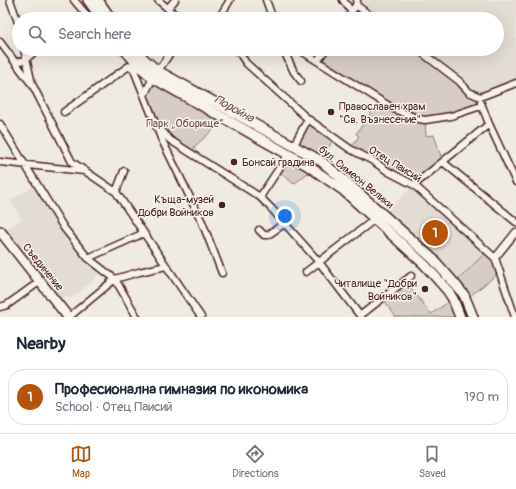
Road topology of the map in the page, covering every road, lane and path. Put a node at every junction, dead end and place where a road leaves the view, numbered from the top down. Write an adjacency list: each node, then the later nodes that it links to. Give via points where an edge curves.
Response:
1 (10, 0): 12 (street)
2 (74, 0): 13 (street)
3 (88, 0): 14 (main road)
4 (98, 0): 15 (main road)
5 (158, 0): 11 (street)
6 (175, 0): 11 (street)
7 (230, 0): 17 (street)
8 (266, 0): 18 (street)
9 (343, 0): 19 (street)
10 (356, 3): 19 (street); 20 (street)
11 (168, 8): 16 (street)
12 (14, 12)
13 (84, 12)
14 (97, 12)
15 (106, 12)
16 (172, 12)
17 (223, 12)
18 (270, 12)
19 (352, 12)
20 (367, 12)
21 (0, 42): 22 (street)
22 (6, 49): 23 (street); 36 (street)
23 (0, 52)
24 (25, 56): 34 (street)
25 (30, 56): 34 (street)
26 (130, 56): 37 (main road, бул. Симеон Велики, via 139,66)
27 (141, 56): 37 (main road, бул. Симеон Велики)
28 (169, 56): 37 (street)
29 (242, 56): 45 (street, Отец Паисий)
30 (286, 56): 38 (street)
31 (309, 56): 35 (street)
32 (321, 56): 35 (street)
33 (426, 56): 42 (street, via 469,92)
34 (26, 59): 36 (street); 40 (street)
35 (317, 61): 43 (street, via 394,108 419,119 451,116)
36 (16, 63): 40 (street)
37 (155, 74): 41 (street); 49 (main road, бул. Симеон Велики); 50 (main road, бул. Симеон Велики)
38 (301, 81)
39 (516, 83): 42 (street)
40 (32, 84): 54 (street, via 72,162)
41 (144, 96): 44 (street, via 134,70 129,66); 46 (street)
42 (480, 98): 43 (street)
43 (481, 106): 48 (street)
44 (64, 112)
45 (308, 119): 49 (street); 57 (street, Отец Паисий, via 350,149)
46 (155, 123): 59 (street, via 170,140); 72 (street, via 202,222)
47 (0, 124): 53 (street)
48 (489, 124): 52 (street); 56 (street)
49 (294, 145): 77 (main road, бул. Симеон Велики, via 321,161 433,259 464,295)
50 (288, 155): 59 (street); 60 (main road, бул. Симеон Велики, via 343,190)
51 (0, 162): 53 (street)
52 (443, 162): 57 (street); 61 (street)
53 (24, 164): 54 (street); 67 (street, via 64,228)
54 (85, 171): 58 (street)
55 (124, 172): 58 (street)
56 (516, 182)
57 (414, 185): 68 (street, Отец Паисий)
58 (116, 192): 66 (street)
59 (260, 197): 62 (street)
60 (376, 219): 69 (street); 79 (main road, бул. Симеон Велики, via 443,285 453,299)
61 (516, 222)
62 (285, 224): 63 (street, via 268,235); 69 (street)
63 (259, 230)
64 (0, 231): 75 (main road, Съединение)
65 (516, 232): 68 (street)
66 (144, 233): 67 (street); 70 (street)
67 (88, 258): 74 (street)
68 (496, 258): 83 (street)
69 (319, 262): 71 (street); 78 (street)
70 (166, 266): 74 (street); 82 (street)
71 (306, 272)
72 (222, 273)
73 (411, 276): 78 (street)
74 (115, 279): 80 (street); 81 (street)
75 (39, 282): 76 (street, via 7,305); 80 (main road, Съединение)
76 (0, 307)
77 (472, 314): 79 (street)
78 (361, 316)
79 (457, 316)
80 (69, 317)
81 (137, 317)
82 (201, 317)
83 (515, 317)

